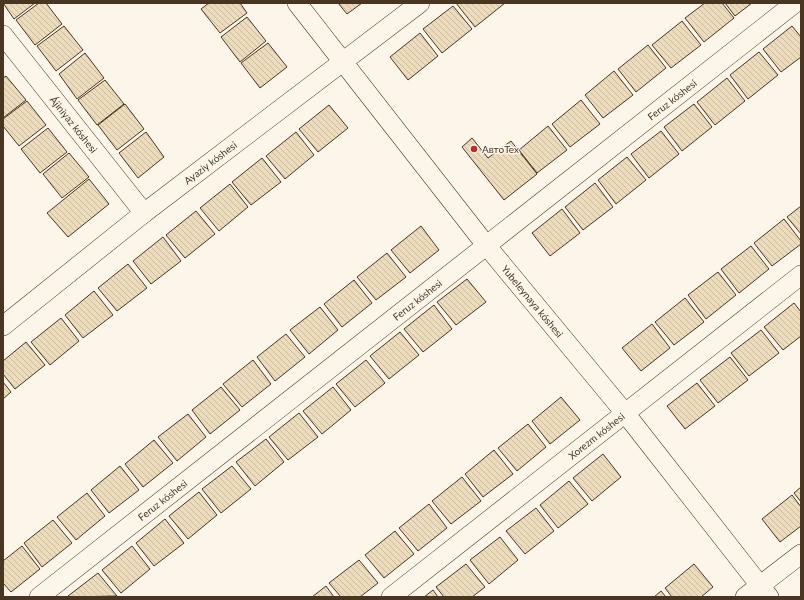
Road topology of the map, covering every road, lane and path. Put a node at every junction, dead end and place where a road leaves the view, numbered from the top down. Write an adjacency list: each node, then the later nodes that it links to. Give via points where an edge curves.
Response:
1 (297, 3): 5 (street, Yubeleynaya kóshesi)
2 (420, 3): 5 (street, Ayaziy kóshesi)
3 (795, 3): 7 (street, Feruz kóshesi)
4 (3, 35): 6 (street, Ájiniyaz kóshesi)
5 (343, 62): 6 (street, Ayaziy kóshesi); 7 (street, Yubeleynaya kóshesi)
6 (144, 213): 9 (street, Ayaziy kóshesi)
7 (486, 245): 10 (street, Yubeleynaya kóshesi); 13 (street, Feruz kóshesi)
8 (801, 275): 10 (street, Xorezm kóshesi)
9 (3, 326)
10 (625, 413): 12 (street, Yubeleynaya kóshesi); 14 (street, Xorezm kóshesi)
11 (801, 554): 12 (street)
12 (765, 591): 15 (street)
13 (39, 597)
14 (391, 597)
15 (745, 597)

